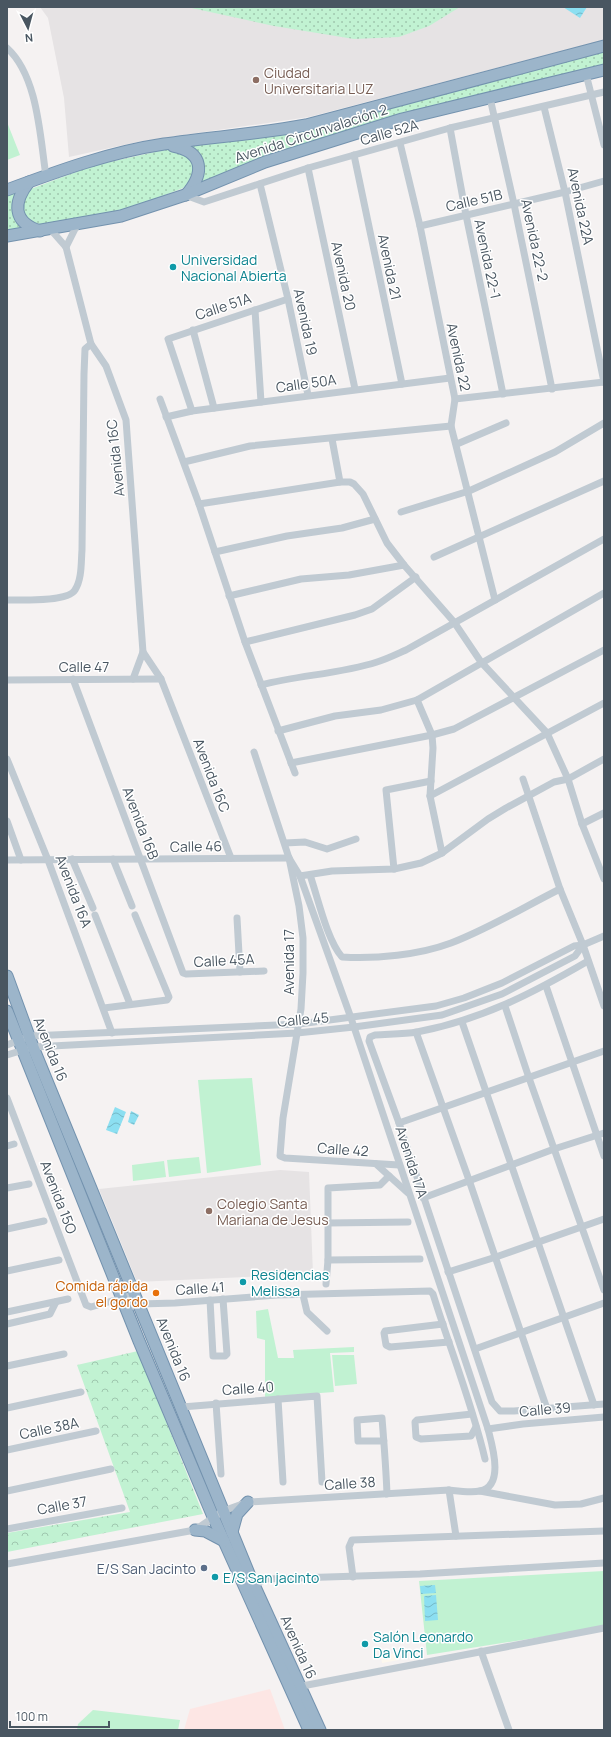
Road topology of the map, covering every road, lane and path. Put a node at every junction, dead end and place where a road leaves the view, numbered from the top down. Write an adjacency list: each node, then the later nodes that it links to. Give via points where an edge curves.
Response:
1 (604, 46): 12 (highway, Avenida Circunvalación 2, via 306,125 269,132)
2 (7, 48): 16 (street, via 28,80 37,115)
3 (604, 70): 4 (highway, Avenida Circunvalación 2)
4 (586, 74): 6 (street); 7 (highway, Avenida Circunvalación 2)
5 (604, 92): 6 (street, Calle 52A)
6 (592, 95): 8 (street, Calle 52A); 13 (street)
7 (490, 98): 9 (street, Avenida 22-2); 22 (highway, Avenida Circunvalación 2, via 402,119 265,162)
8 (544, 107): 9 (street, Calle 52A); 21 (street, Avenida 22A)
9 (495, 118): 10 (street, Calle 52A); 23 (street, Avenida 22-2)
10 (450, 128): 11 (street, Calle 52A); 24 (street, Avenida 22-1)
11 (400, 143): 14 (street, Calle 52A); 26 (street, Avenida 22)
12 (163, 144): 16 (highway, Avenida Circunvalación 2, via 80,164); 22 (highway, via 185,148 196,156 199,174)
13 (604, 145)
14 (354, 155): 15 (street, Calle 52A); 36 (street, Avenida 21)
15 (308, 168): 19 (street, Calle 52A); 37 (street, Avenida 20)
16 (46, 176): 18 (highway, Avenida Circunvalación 2)
17 (604, 181): 21 (street, Calle 51B)
18 (29, 182): 20 (highway, Avenida Circunvalación 2); 27 (highway, via 18,200 19,216 25,224)
19 (260, 184): 22 (street, Calle 52A, via 204,202); 30 (street, Avenida 19)
20 (7, 190)
21 (565, 192): 23 (street, Calle 51B); 35 (street, Avenida 22A)
22 (186, 195): 25 (highway, Avenida Circunvalación 2, via 121,216)
23 (514, 204): 24 (street, Calle 51B); 38 (street, Avenida 22-2)
24 (466, 215): 26 (street, Calle 51B); 39 (street, Avenida 22-1)
25 (77, 225): 27 (highway, Avenida Circunvalación 2); 29 (street)
26 (420, 226): 34 (street, Avenida 22)
27 (46, 230): 28 (highway, Avenida Circunvalación 2); 29 (street, Avenida 16C)
28 (7, 236)
29 (66, 247): 33 (street, Avenida 16C)
30 (288, 299): 31 (street, Calle 51A); 40 (street, Avenida 19)
31 (255, 310): 32 (street, Calle 51A); 43 (street)
32 (193, 330): 44 (street); 45 (street, Calle 51A, via 168,340)
33 (91, 344): 67 (street, via 85,349 80,576 75,591 65,597); 72 (street, Avenida 16C, via 106,366 126,420)
34 (450, 378): 36 (street, Calle 50A); 42 (street, Avenida 22)
35 (604, 382): 38 (street)
36 (402, 384): 37 (street, Calle 50A)
37 (355, 389): 40 (street, Calle 50A)
38 (552, 389): 39 (street)
39 (503, 394): 42 (street)
40 (308, 395): 43 (street, Calle 50A)
41 (160, 399): 46 (street)
42 (455, 399): 49 (street, Avenida 22)
43 (261, 402): 44 (street, Calle 50A)
44 (214, 408): 45 (street, Calle 50A)
45 (192, 411): 46 (street, Calle 50A)
46 (166, 416): 52 (street)
47 (506, 423): 51 (street)
48 (604, 423): 55 (street, via 555,452)
49 (452, 426): 50 (street); 51 (street, Avenida 22)
50 (332, 439): 52 (street, via 250,446); 54 (street)
51 (457, 444): 55 (street, Avenida 22)
52 (184, 462): 56 (street)
53 (604, 481): 59 (street)
54 (340, 482): 56 (street); 58 (street, via 354,484 363,494)
55 (469, 491): 57 (street); 59 (street, Avenida 22)
56 (199, 504): 61 (street)
57 (401, 512)
58 (375, 519): 61 (street, via 342,528 287,536); 63 (street, via 387,543)
59 (480, 536): 62 (street); 68 (street, Avenida 22)
60 (604, 539): 68 (street)
61 (215, 552): 66 (street)
62 (434, 557)
63 (404, 565): 64 (street); 66 (street, via 350,575 301,579)
64 (416, 577): 69 (street); 70 (street, via 372,609 330,623)
65 (604, 593): 73 (street)
66 (229, 596): 70 (street)
67 (7, 600)
68 (495, 600): 69 (street)
69 (454, 622): 73 (street); 78 (street, via 406,650 377,662)
70 (245, 642): 78 (street)
71 (604, 650): 79 (street)
72 (143, 652): 75 (street); 76 (street, Avenida 16C)
73 (481, 662): 79 (street); 80 (street)
74 (73, 679): 75 (street, Calle 47); 77 (street, Calle 47); 105 (street, Avenida 16B)
75 (133, 679): 76 (street, Calle 47)
76 (161, 679): 101 (street, Avenida 16C)
77 (7, 680)
78 (261, 685): 82 (street)
79 (512, 697): 83 (street); 84 (street, via 454,729)
80 (417, 700): 82 (street, via 382,710 335,716); 84 (street)
81 (604, 703): 83 (street)
82 (278, 731): 88 (street)
83 (547, 733): 91 (street); 93 (street)
84 (432, 735): 88 (street); 92 (street)
85 (254, 752): 99 (street)
86 (7, 759): 108 (street, Avenida 16A)
87 (604, 759): 91 (street)
88 (291, 763): 89 (street)
89 (295, 773)
90 (523, 779): 94 (street)
91 (568, 779): 94 (street, via 554,782); 97 (street)
92 (431, 781): 93 (street); 109 (street, via 386,790)
93 (430, 796): 100 (street)
94 (530, 797): 100 (street, via 488,819); 113 (street)
95 (604, 814): 97 (street)
96 (7, 821): 107 (street)
97 (582, 824): 112 (street)
98 (356, 839): 99 (street, via 327,849 305,842)
99 (285, 842): 102 (street)
100 (442, 853): 109 (street, via 421,863)
101 (231, 858): 102 (street, Calle 46); 105 (street, Calle 46)
102 (290, 858): 111 (street, Avenida 17A); 132 (street, Avenida 17, via 303,938 303,973)
103 (72, 859): 104 (street, Calle 46); 108 (street, Calle 46); 125 (street)
104 (113, 859): 105 (street, Calle 46); 114 (street)
105 (141, 859): 122 (street, Avenida 16B, via 182,970)
106 (7, 860): 107 (street, Calle 46)
107 (21, 860): 108 (street, Calle 46)
108 (48, 860): 128 (street, Avenida 16A)
109 (394, 869): 110 (street, via 332,871)
110 (310, 875): 111 (street); 113 (street, via 332,940 342,957 384,956 450,944)
111 (300, 876): 130 (street, Avenida 17A)
112 (604, 877)
113 (560, 889): 118 (street)
114 (132, 906)
115 (135, 915): 125 (street, via 169,998)
116 (237, 918): 121 (street)
117 (604, 936): 118 (street, Calle 45)
118 (583, 945): 119 (street); 130 (street, Calle 45, via 574,946 502,984 464,998 436,1006); 133 (street, Calle 45, via 575,956 485,1001 442,1014)
119 (588, 960): 124 (street); 127 (street)
120 (264, 971): 121 (street, Calle 45A)
121 (240, 972): 122 (street, Calle 45A)
122 (186, 974)
123 (7, 976): 137 (highway, Avenida 16)
124 (546, 986): 126 (street); 142 (street)
125 (130, 1004): 128 (street)
126 (505, 1006): 131 (street); 143 (street)
127 (604, 1006)
128 (104, 1008): 135 (street, Avenida 16A)
129 (7, 1011): 139 (highway, Avenida 16)
130 (351, 1018): 132 (street, Calle 45); 133 (street, Avenida 17A)
131 (462, 1022): 134 (street); 144 (street)
132 (298, 1024): 135 (street, Calle 45); 136 (street, Avenida 17)
133 (354, 1027): 136 (street, Calle 45); 154 (street, Avenida 17A)
134 (416, 1032): 146 (street); 147 (street, via 375,1035 370,1037 369,1041)
135 (112, 1033): 137 (street, Calle 45)
136 (297, 1033): 137 (street, Calle 45); 151 (street, Avenida 17, via 280,1147 280,1156)
137 (32, 1041): 139 (street, Calle 45); 139 (street, Calle 45); 177 (highway, Avenida 16)
138 (7, 1044): 139 (street, Calle 45)
139 (20, 1045): 141 (street, Calle 45); 182 (highway, Avenida 16)
140 (604, 1051): 142 (street)
141 (7, 1055)
142 (573, 1062): 143 (street); 148 (street)
143 (528, 1078): 144 (street); 149 (street)
144 (486, 1093): 146 (street); 153 (street)
145 (7, 1098): 182 (street, Avenida 15O, via 86,1305 91,1307)
146 (443, 1108): 147 (street); 156 (street)
147 (398, 1122): 160 (street)
148 (600, 1135): 149 (street); 150 (street)
149 (554, 1149): 153 (street); 165 (street)
150 (604, 1156)
151 (285, 1158): 152 (street, Calle 42)
152 (376, 1164): 154 (street, Calle 42); 155 (street)
153 (512, 1165): 156 (street); 167 (street)
154 (399, 1166): 159 (street, Avenida 17A)
155 (389, 1176): 159 (street); 164 (street, via 380,1185 328,1188)
156 (469, 1180): 160 (street); 168 (street)
157 (29, 1184): 158 (street)
158 (7, 1188)
159 (408, 1193): 207 (street, Avenida 17A)
160 (423, 1198): 173 (street)
161 (604, 1219): 165 (street)
162 (44, 1221): 166 (street)
163 (408, 1222): 164 (street)
164 (328, 1223): 171 (street)
165 (582, 1227): 167 (street); 175 (street)
166 (7, 1229)
167 (538, 1242): 168 (street); 185 (street)
168 (496, 1257): 173 (street); 189 (street)
169 (420, 1259): 171 (street)
170 (59, 1260): 172 (street)
171 (328, 1260): 174 (street)
172 (7, 1271)
173 (448, 1272): 193 (street)
174 (326, 1284)
175 (604, 1290)
176 (303, 1295): 179 (street, Calle 41); 187 (street, Calle 41, via 430,1291); 188 (street, via 307,1312)
177 (138, 1298): 180 (street, Calle 41); 182 (street); 182 (street, Calle 41); 201 (highway, Avenida 16)
178 (68, 1299): 181 (street)
179 (224, 1299): 180 (street, Calle 41); 191 (street)
180 (210, 1300): 190 (street)
181 (56, 1302): 184 (street); 186 (street, via 50,1314)
182 (124, 1303): 224 (highway, Avenida 16)
183 (604, 1303): 185 (street)
184 (7, 1312)
185 (564, 1317): 189 (street); 200 (street)
186 (7, 1324)
187 (443, 1324): 192 (street); 192 (street, via 385,1331 386,1345 390,1347)
188 (327, 1331)
189 (521, 1332): 193 (street); 203 (street)
190 (212, 1333): 191 (street); 191 (street, via 214,1357 226,1355)
191 (226, 1333)
192 (449, 1342): 204 (street)
193 (475, 1349): 203 (street, via 492,1402 500,1411)
194 (64, 1354): 195 (street)
195 (7, 1366)
196 (81, 1392): 202 (street)
197 (278, 1399): 198 (street, Calle 40); 214 (street); 215 (street, Calle 40, via 317,1396)
198 (216, 1403): 201 (street, Calle 40); 213 (street)
199 (604, 1404): 200 (street)
200 (594, 1405): 203 (street)
201 (182, 1407): 223 (highway, Avenida 16)
202 (7, 1408)
203 (547, 1409)
204 (472, 1414): 206 (street); 206 (street, via 417,1420 416,1437 421,1439 471,1436)
205 (604, 1418): 207 (street, Calle 39)
206 (476, 1427): 211 (street)
207 (488, 1429): 218 (street, Avenida 17A, via 494,1457 493,1479)
208 (96, 1431): 210 (street, Calle 38A)
209 (384, 1441): 209 (street, via 382,1418 357,1420 358,1441); 219 (street)
210 (7, 1450)
211 (485, 1459)
212 (111, 1469): 217 (street)
213 (221, 1474)
214 (283, 1482)
215 (322, 1482)
216 (449, 1490): 218 (street, Calle 38); 219 (street, Calle 38); 229 (street)
217 (7, 1491)
218 (480, 1491): 220 (street, Calle 38, via 555,1505 581,1504)
219 (387, 1494): 221 (street, Calle 38)
220 (604, 1498)
221 (248, 1502): 223 (street, Calle 38); 228 (highway, via 237,1514)
222 (122, 1508): 225 (street, Calle 37)
223 (223, 1511): 224 (street); 228 (highway, Avenida 16)
224 (214, 1519): 226 (street); 230 (highway, Avenida 16)
225 (7, 1528)
226 (195, 1530): 230 (highway, via 205,1531); 232 (street)
227 (604, 1531): 229 (street)
228 (232, 1532): 234 (highway, Avenida 16)
229 (456, 1536): 233 (street, via 352,1540 349,1547)
230 (224, 1542): 237 (highway, Avenida 16)
231 (604, 1563): 233 (street)
232 (7, 1564)
233 (353, 1577): 234 (street, via 266,1579)
234 (254, 1585): 237 (highway, Avenida 16)
235 (604, 1628): 236 (street)
236 (481, 1651): 237 (street); 240 (street)
237 (295, 1687): 238 (highway, Avenida 16); 239 (highway, Avenida 16)
238 (309, 1730)
239 (320, 1730)
240 (509, 1730)

